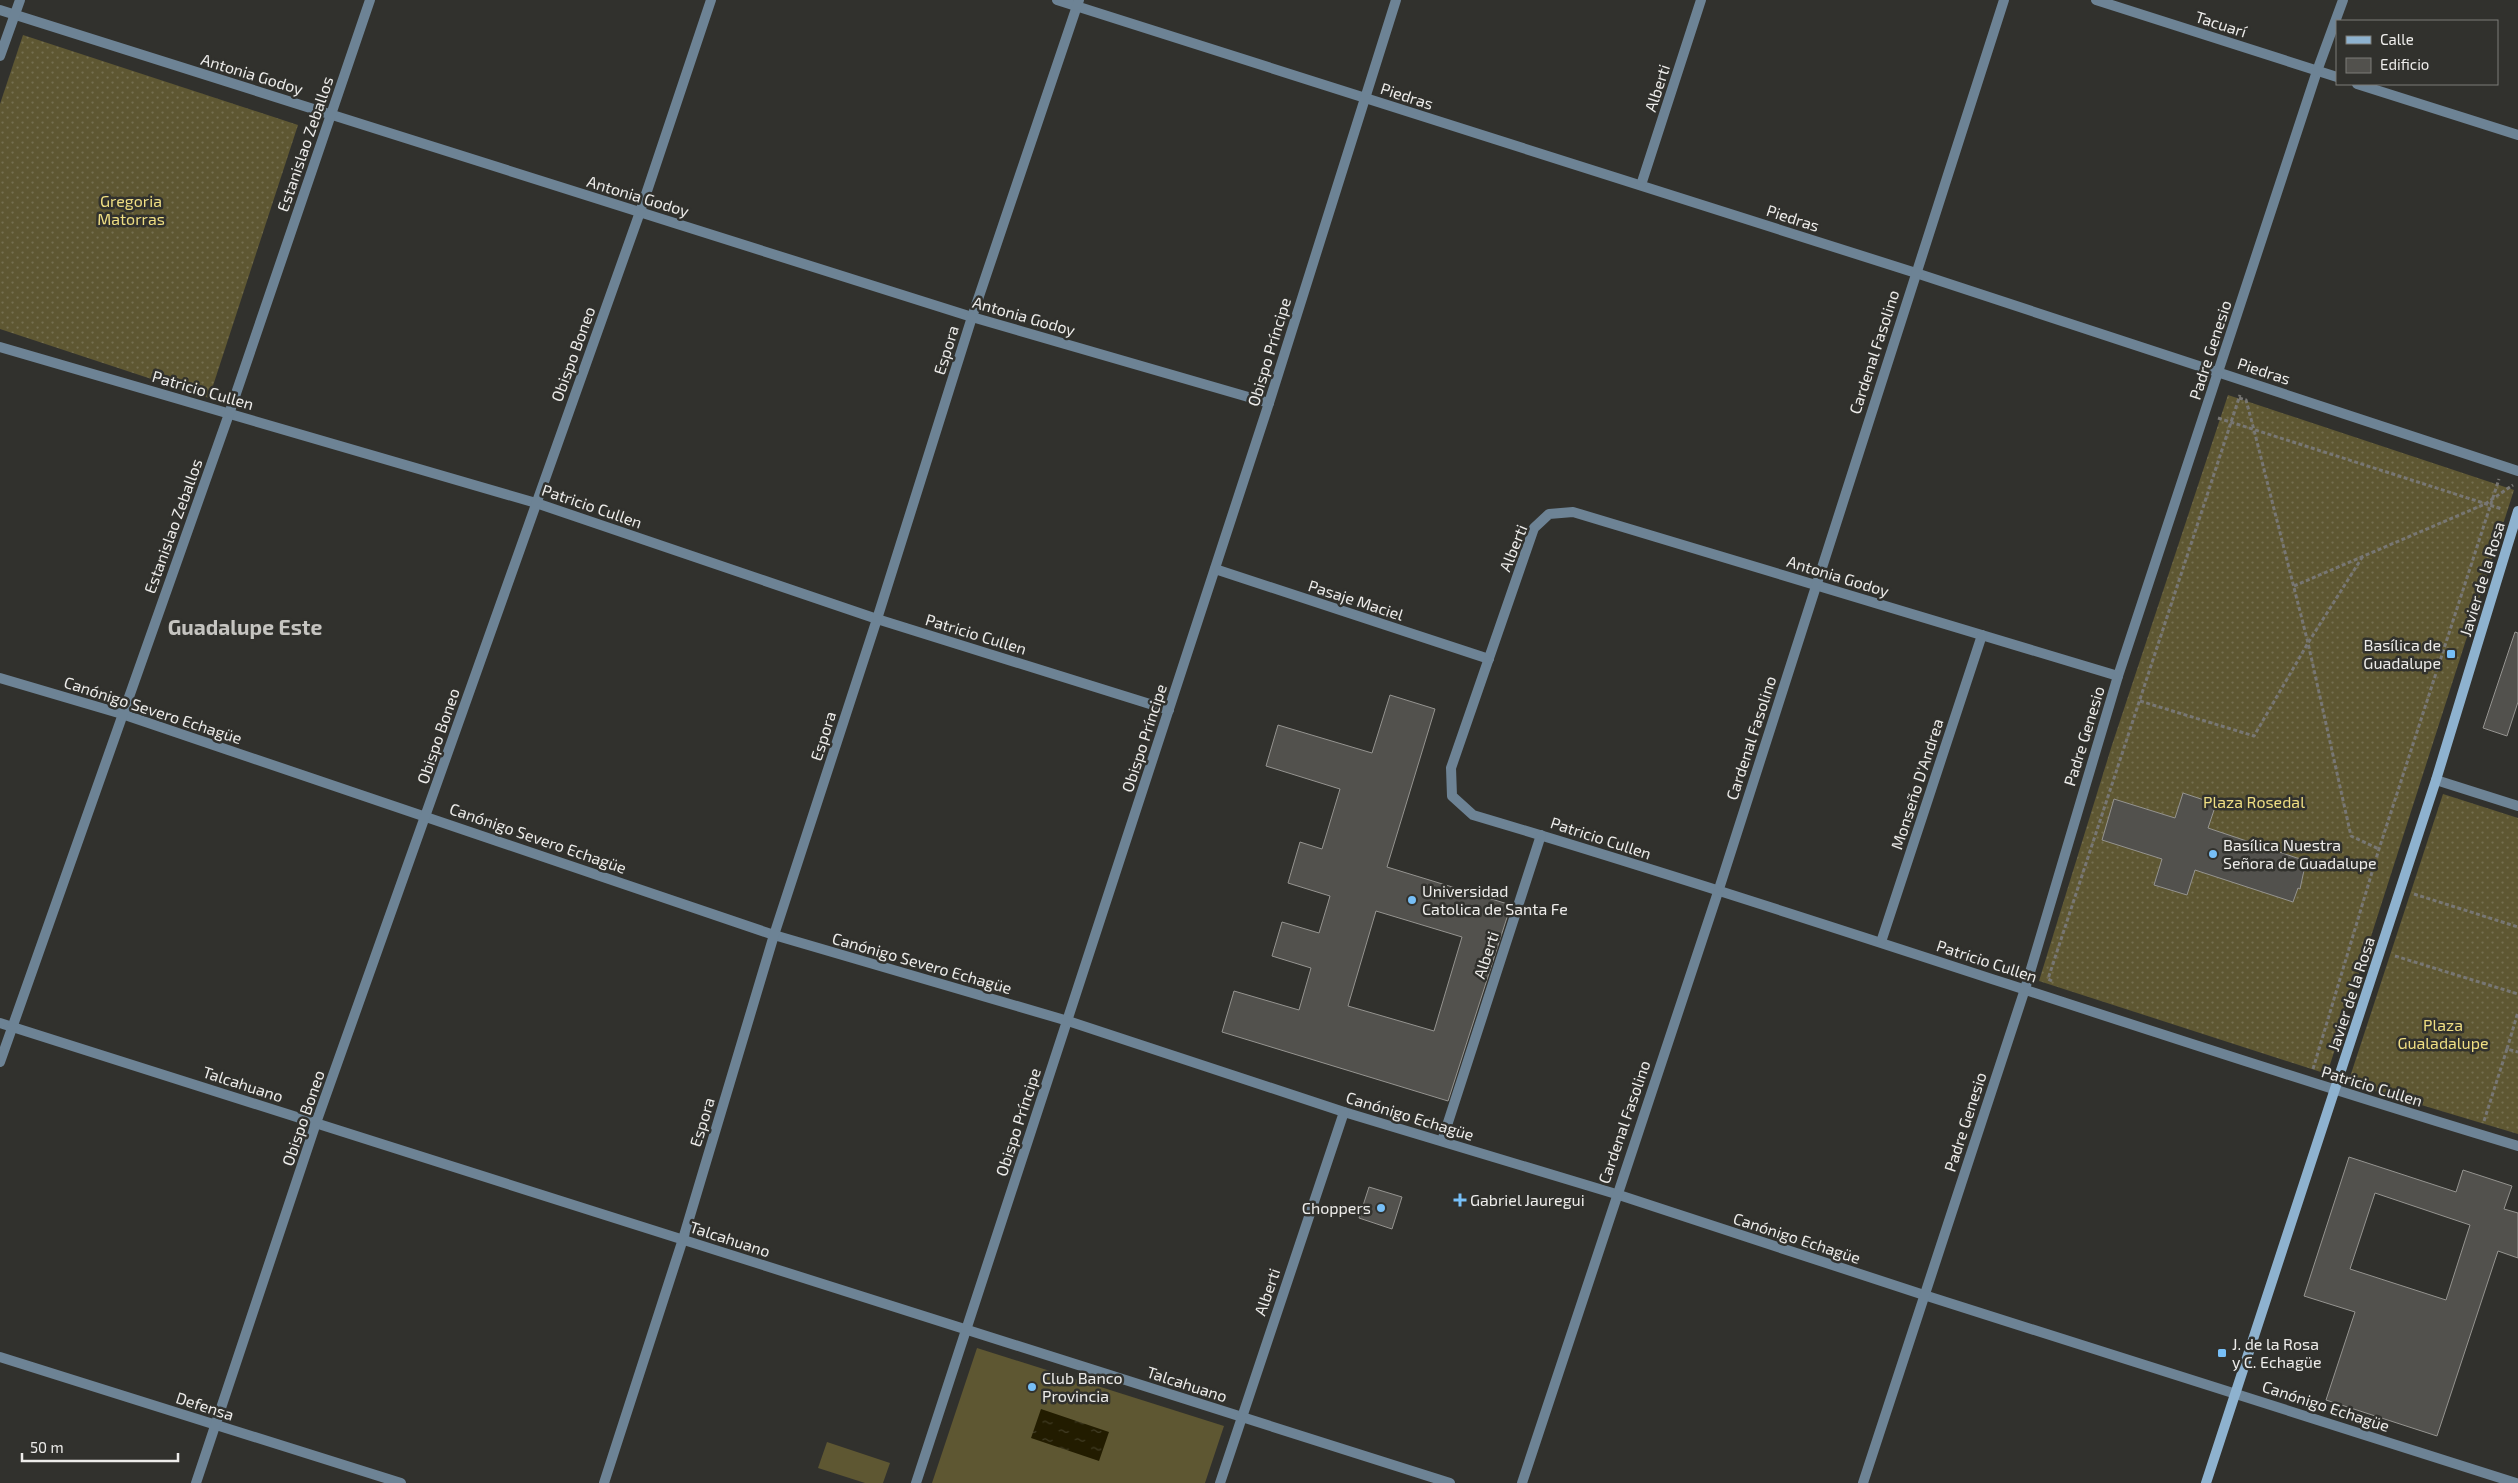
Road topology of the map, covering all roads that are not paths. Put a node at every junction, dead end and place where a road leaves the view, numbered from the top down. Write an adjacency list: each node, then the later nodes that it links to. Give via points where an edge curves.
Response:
1 (20, 0): 12 (street)
2 (370, 0): 18 (street, Estanislao Zeballos)
3 (711, 0): 21 (street, Obispo Boneo)
4 (1057, 0): 10 (street, Piedras)
5 (1396, 0): 17 (street, Obispo Príncipe)
6 (1701, 0): 20 (street, Alberti)
7 (2004, 0): 22 (street, Cardenal Fasolino)
8 (2096, 0): 14 (street, Tacuarí)
9 (2343, 0): 14 (street, Padre Genesio)
10 (1078, 3): 17 (street, Piedras); 23 (street, Espora)
11 (0, 10): 12 (street, Antonia Godoy)
12 (14, 15): 13 (street); 18 (street, Antonia Godoy)
13 (0, 56)
14 (2317, 71): 15 (street, Tacuarí); 25 (street, Padre Genesio)
15 (2336, 77)
16 (2360, 85): 19 (street)
17 (1364, 98): 20 (street, Piedras); 26 (street, Obispo Príncipe)
18 (331, 115): 21 (street, Antonia Godoy); 27 (street, Estanislao Zeballos)
19 (2518, 135)
20 (1641, 185): 22 (street, Piedras)
21 (640, 212): 23 (street, Antonia Godoy); 29 (street, Obispo Boneo)
22 (1916, 273): 25 (street, Piedras); 33 (street, Cardenal Fasolino)
23 (972, 317): 26 (street, Antonia Godoy); 34 (street, Espora)
24 (0, 347): 27 (street, Patricio Cullen)
25 (2218, 372): 28 (street, Piedras); 37 (street, Padre Genesio)
26 (1269, 402): 32 (street, Obispo Príncipe)
27 (229, 414): 29 (street, Patricio Cullen); 40 (street, Estanislao Zeballos)
28 (2518, 471)
29 (536, 503): 34 (street, Patricio Cullen); 44 (street, Obispo Boneo)
30 (2518, 513): 41 (street, Javier de la Rosa)
31 (1549, 514): 33 (street, Antonia Godoy, via 1573,512); 36 (street, Alberti, via 1534,528)
32 (1215, 569): 36 (street, Pasaje Maciel); 39 (street, Obispo Príncipe)
33 (1815, 585): 35 (street, Antonia Godoy); 46 (street, Cardenal Fasolino)
34 (877, 619): 39 (street, Patricio Cullen); 47 (street, Espora)
35 (1982, 635): 37 (street, Antonia Godoy); 48 (street, Monseño D'Andrea)
36 (1489, 659): 42 (street, Alberti, via 1451,768)
37 (2118, 676): 49 (street, Padre Genesio)
38 (0, 678): 40 (street, Canónigo Severo Echagüe)
39 (1169, 710): 50 (street, Obispo Príncipe)
40 (122, 714): 44 (street, Canónigo Severo Echagüe); 52 (street, Estanislao Zeballos)
41 (2436, 780): 43 (street); 54 (street, Javier de la Rosa)
42 (1452, 796): 45 (street, Patricio Cullen, via 1473,814)
43 (2518, 806)
44 (426, 815): 47 (street, Canónigo Severo Echagüe); 56 (street, Obispo Boneo)
45 (1541, 835): 46 (street, Patricio Cullen); 57 (street, Alberti)
46 (1718, 892): 48 (street, Patricio Cullen); 59 (street, Cardenal Fasolino)
47 (774, 934): 50 (street, Canónigo Severo Echagüe); 60 (street, Espora)
48 (1881, 942): 49 (street, Patricio Cullen)
49 (2025, 989): 54 (street, Patricio Cullen); 61 (street, Padre Genesio)
50 (1068, 1021): 55 (street, Canónigo Echagüe); 62 (street, Obispo Príncipe)
51 (0, 1023): 52 (street, Talcahuano)
52 (12, 1026): 53 (street, Estanislao Zeballos); 56 (street, Talcahuano)
53 (0, 1062)
54 (2335, 1091): 58 (street, Patricio Cullen); 64 (street, Javier de la Rosa)
55 (1344, 1112): 57 (street, Canónigo Echagüe); 65 (street, Alberti)
56 (316, 1123): 60 (street, Talcahuano); 66 (street, Obispo Boneo)
57 (1442, 1141): 59 (street, Canónigo Echagüe)
58 (2518, 1146)
59 (1616, 1194): 61 (street, Canónigo Echagüe); 73 (street, Cardenal Fasolino)
60 (683, 1240): 62 (street, Talcahuano); 69 (street, Espora)
61 (1924, 1295): 64 (street, Canónigo Echagüe); 74 (street, Padre Genesio)
62 (965, 1329): 65 (street, Talcahuano); 70 (street, Obispo Príncipe)
63 (0, 1357): 66 (street, Defensa)
64 (2236, 1392): 75 (street, Javier de la Rosa); 76 (street, Canónigo Echagüe)
65 (1241, 1417): 71 (street, Alberti); 72 (street, Talcahuano)
66 (216, 1425): 67 (street, Obispo Boneo); 68 (street, Defensa)
67 (196, 1483)
68 (401, 1483)
69 (604, 1483)
70 (916, 1483)
71 (1220, 1483)
72 (1450, 1483)
73 (1522, 1483)
74 (1863, 1483)
75 (2206, 1483)
76 (2516, 1483)

